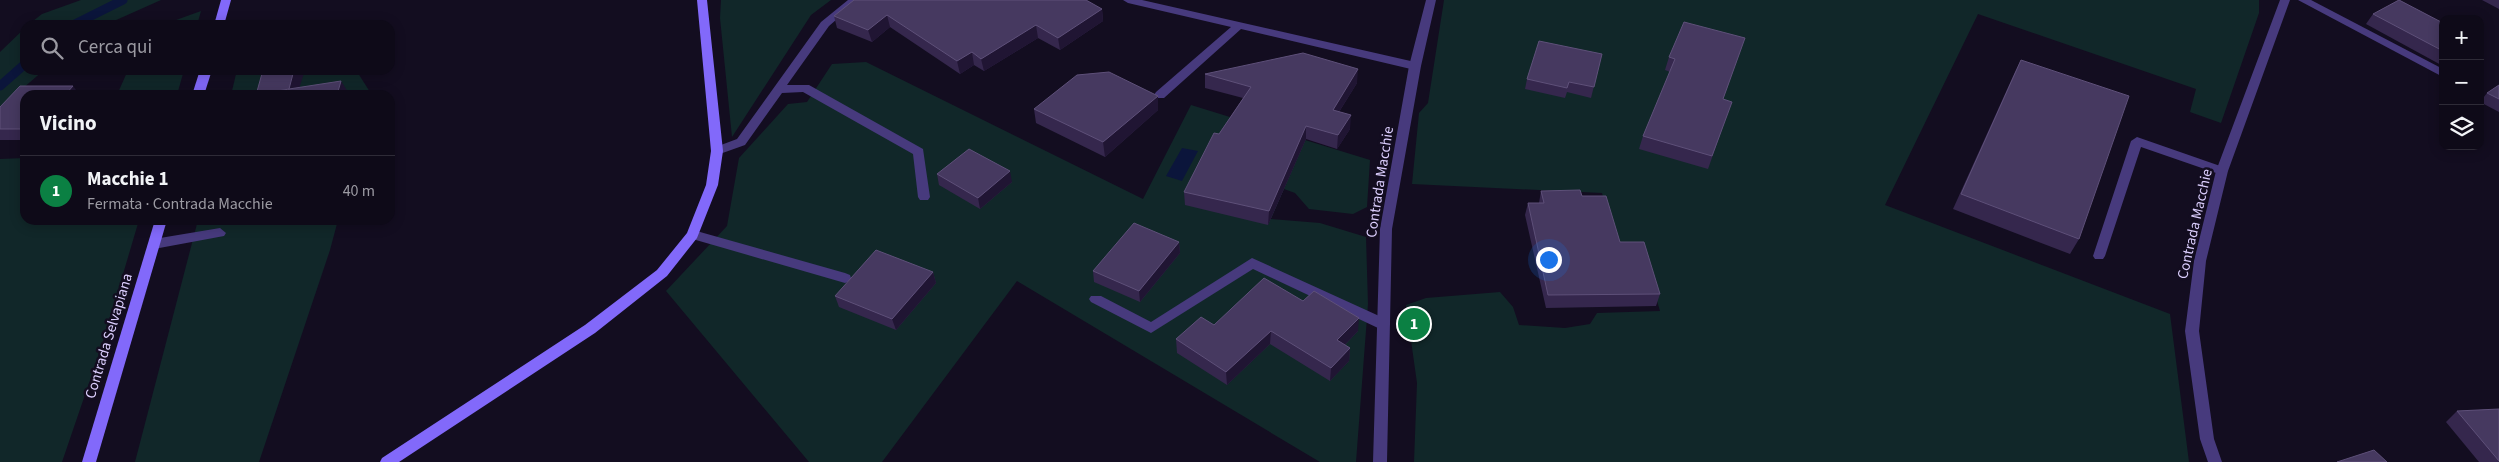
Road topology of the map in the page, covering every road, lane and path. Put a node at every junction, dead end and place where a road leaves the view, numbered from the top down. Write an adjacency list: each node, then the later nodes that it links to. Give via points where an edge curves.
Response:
1 (226, 0): 8 (main road)
2 (702, 0): 16 (main road)
3 (854, 0): 13 (street, via 825,24)
4 (1128, 0): 9 (street)
5 (1431, 0): 10 (street, Contrada Macchie)
6 (2284, 0): 17 (street, Contrada Macchie)
7 (2303, 0): 11 (street)
8 (220, 20)
9 (1238, 26): 10 (street); 15 (street)
10 (1415, 66): 26 (street, Contrada Macchie, via 1386,229)
11 (2439, 72)
12 (204, 75): 14 (main road)
13 (779, 89): 16 (street, via 741,142); 18 (street, via 805,88 919,152)
14 (200, 90)
15 (1160, 95)
16 (717, 151): 21 (main road, via 712,185)
17 (2222, 171): 23 (street, via 2137,141); 30 (street, Contrada Macchie, via 2200,261 2192,331 2207,439)
18 (924, 197)
19 (160, 225): 22 (main road, Contrada Selvapiana)
20 (220, 233): 22 (street)
21 (693, 235): 24 (street); 28 (main road, via 662,273 590,329)
22 (154, 244): 27 (main road, Contrada Selvapiana)
23 (2099, 256)
24 (845, 278)
25 (1096, 299): 26 (street, via 1152,328 1252,263)
26 (1383, 324): 29 (street, Contrada Macchie)
27 (89, 462)
28 (387, 462)
29 (1380, 462)
30 (2215, 462)

